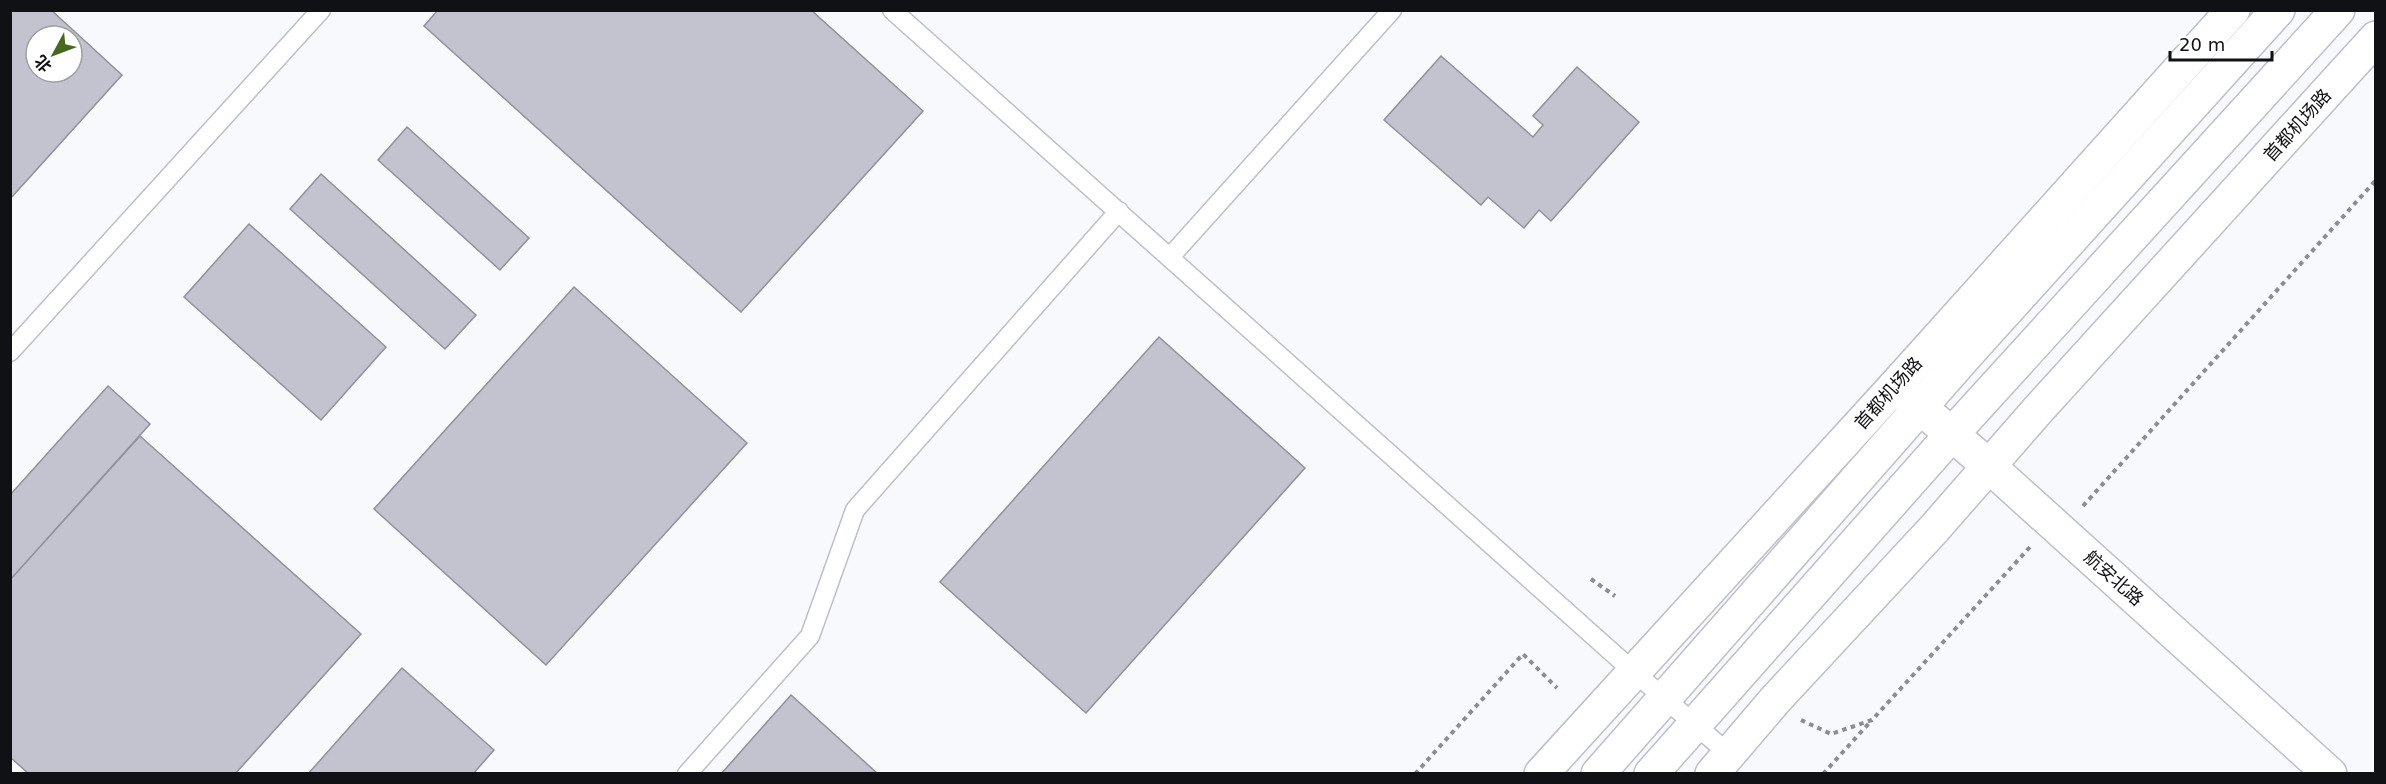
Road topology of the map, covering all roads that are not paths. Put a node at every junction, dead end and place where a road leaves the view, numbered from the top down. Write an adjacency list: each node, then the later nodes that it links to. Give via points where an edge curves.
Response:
1 (321, 10): 10 (lane)
2 (892, 10): 8 (lane)
3 (1392, 10): 9 (lane)
4 (2233, 10): 11 (street, 首都机场路)
5 (2278, 10): 12 (street, 首都机场路)
6 (2338, 10): 13 (street)
7 (2376, 38): 14 (street, 首都机场路)
8 (1119, 212): 9 (lane); 19 (lane, via 855,510 810,636)
9 (1170, 257): 15 (lane)
10 (10, 352)
11 (1895, 386): 12 (street, 航安北路); 15 (street, 首都机场路)
12 (1921, 406): 13 (street, 航安北路); 16 (street, 首都机场路)
13 (1953, 434): 14 (street, 航安北路); 17 (street)
14 (1989, 466): 18 (street, 首都机场路); 23 (street, 航安北路)
15 (1634, 672): 16 (lane); 20 (street, 首都机场路)
16 (1664, 699): 17 (lane); 21 (street, 首都机场路)
17 (1695, 724): 18 (lane); 22 (street)
18 (1721, 764)
19 (687, 774)
20 (1541, 774)
21 (1598, 774)
22 (1651, 774)
23 (2330, 774)

